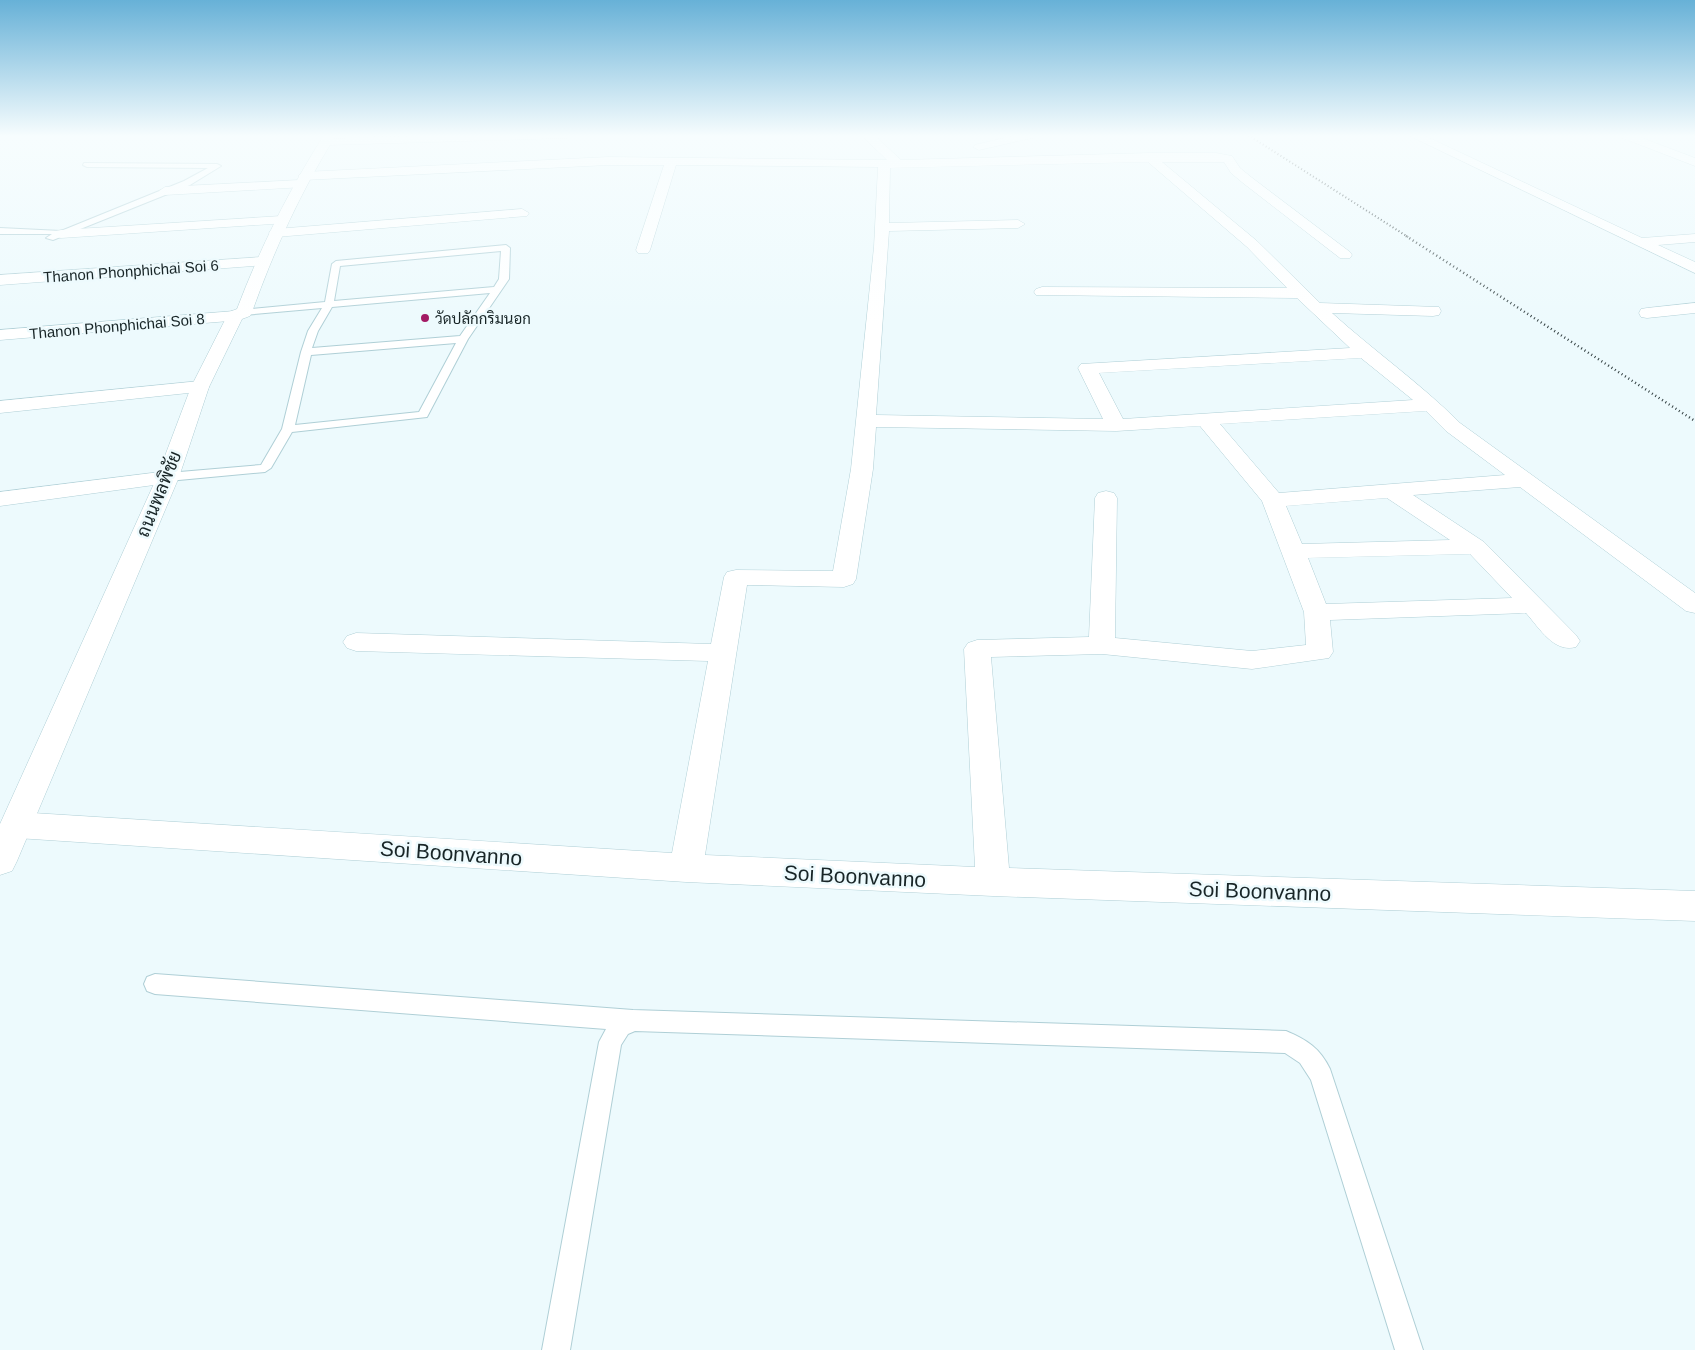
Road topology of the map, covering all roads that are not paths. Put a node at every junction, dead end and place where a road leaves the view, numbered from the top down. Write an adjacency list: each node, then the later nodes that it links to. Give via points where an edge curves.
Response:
1 (148, 198): 13 (lane)
2 (293, 198): 10 (street, ถนนพลพิชัย)
3 (660, 198): 16 (street)
4 (886, 198): 11 (street)
5 (1198, 198): 23 (street, via 1252,244)
6 (1271, 198): 17 (street)
7 (1547, 198): 15 (street)
8 (522, 213): 10 (street)
9 (1018, 224): 11 (street)
10 (279, 226): 13 (street); 18 (street, ถนนพลพิชัย)
11 (882, 227): 37 (street)
12 (0, 231): 13 (lane, via 55,232)
13 (55, 236)
14 (1695, 238): 15 (street)
15 (1640, 242): 19 (street)
16 (643, 250)
17 (1345, 255)
18 (262, 262): 20 (street, Thanon Phonphichai Soi 6); 29 (street, ถนนพลพิชัย)
19 (1695, 268)
20 (0, 280)
21 (497, 290): 24 (lane); 24 (lane, via 504,279 506,248 336,264); 31 (lane)
22 (1042, 292): 23 (street)
23 (1300, 293): 25 (street)
24 (329, 305): 29 (lane); 32 (lane, via 313,331)
25 (1316, 308): 27 (street); 33 (street)
26 (1695, 308): 28 (street)
27 (1433, 311)
28 (1647, 313)
29 (240, 314): 30 (street, Thanon Phonphichai Soi 8); 34 (street, ถนนพลพิชัย)
30 (0, 335)
31 (463, 339): 32 (lane); 40 (lane, via 423,415)
32 (306, 352): 40 (lane)
33 (1365, 352): 35 (street); 39 (street, via 1088,368)
34 (200, 387): 36 (street); 41 (street, ถนนพลพิชัย)
35 (1431, 406): 38 (street); 42 (street, via 1453,427)
36 (0, 407)
37 (865, 420): 39 (street); 55 (street, via 862,469 844,579 736,577)
38 (1206, 420): 39 (street); 45 (street)
39 (1116, 426)
40 (288, 429): 41 (lane, via 266,468)
41 (168, 477): 46 (street); 56 (street, ถนนพลพิชัย)
42 (1525, 480): 43 (street); 50 (street)
43 (1393, 492): 45 (street); 47 (street)
44 (1106, 498): 54 (street)
45 (1273, 500): 48 (street)
46 (3, 503)
47 (1476, 547): 48 (street); 49 (street)
48 (1294, 551): 51 (street)
49 (1533, 604): 51 (street); 53 (street)
50 (1695, 605)
51 (1317, 612): 54 (street, via 1320,652 1252,660)
52 (356, 642): 55 (street)
53 (1567, 642)
54 (1102, 645): 59 (street, via 977,649)
55 (723, 653): 58 (street)
56 (17, 825): 57 (street, ถนนพลพิชัย); 58 (street, Soi Boonvanno)
57 (0, 861)
58 (686, 868): 59 (street, Soi Boonvanno)
59 (993, 882): 60 (street, Soi Boonvanno)
60 (1695, 906)
61 (155, 984): 62 (lane)
62 (634, 1020): 63 (lane, via 620,1026 610,1042); 64 (lane, via 1286,1042 1300,1048 1314,1060 1322,1077)
63 (556, 1350)
64 (1409, 1350)

